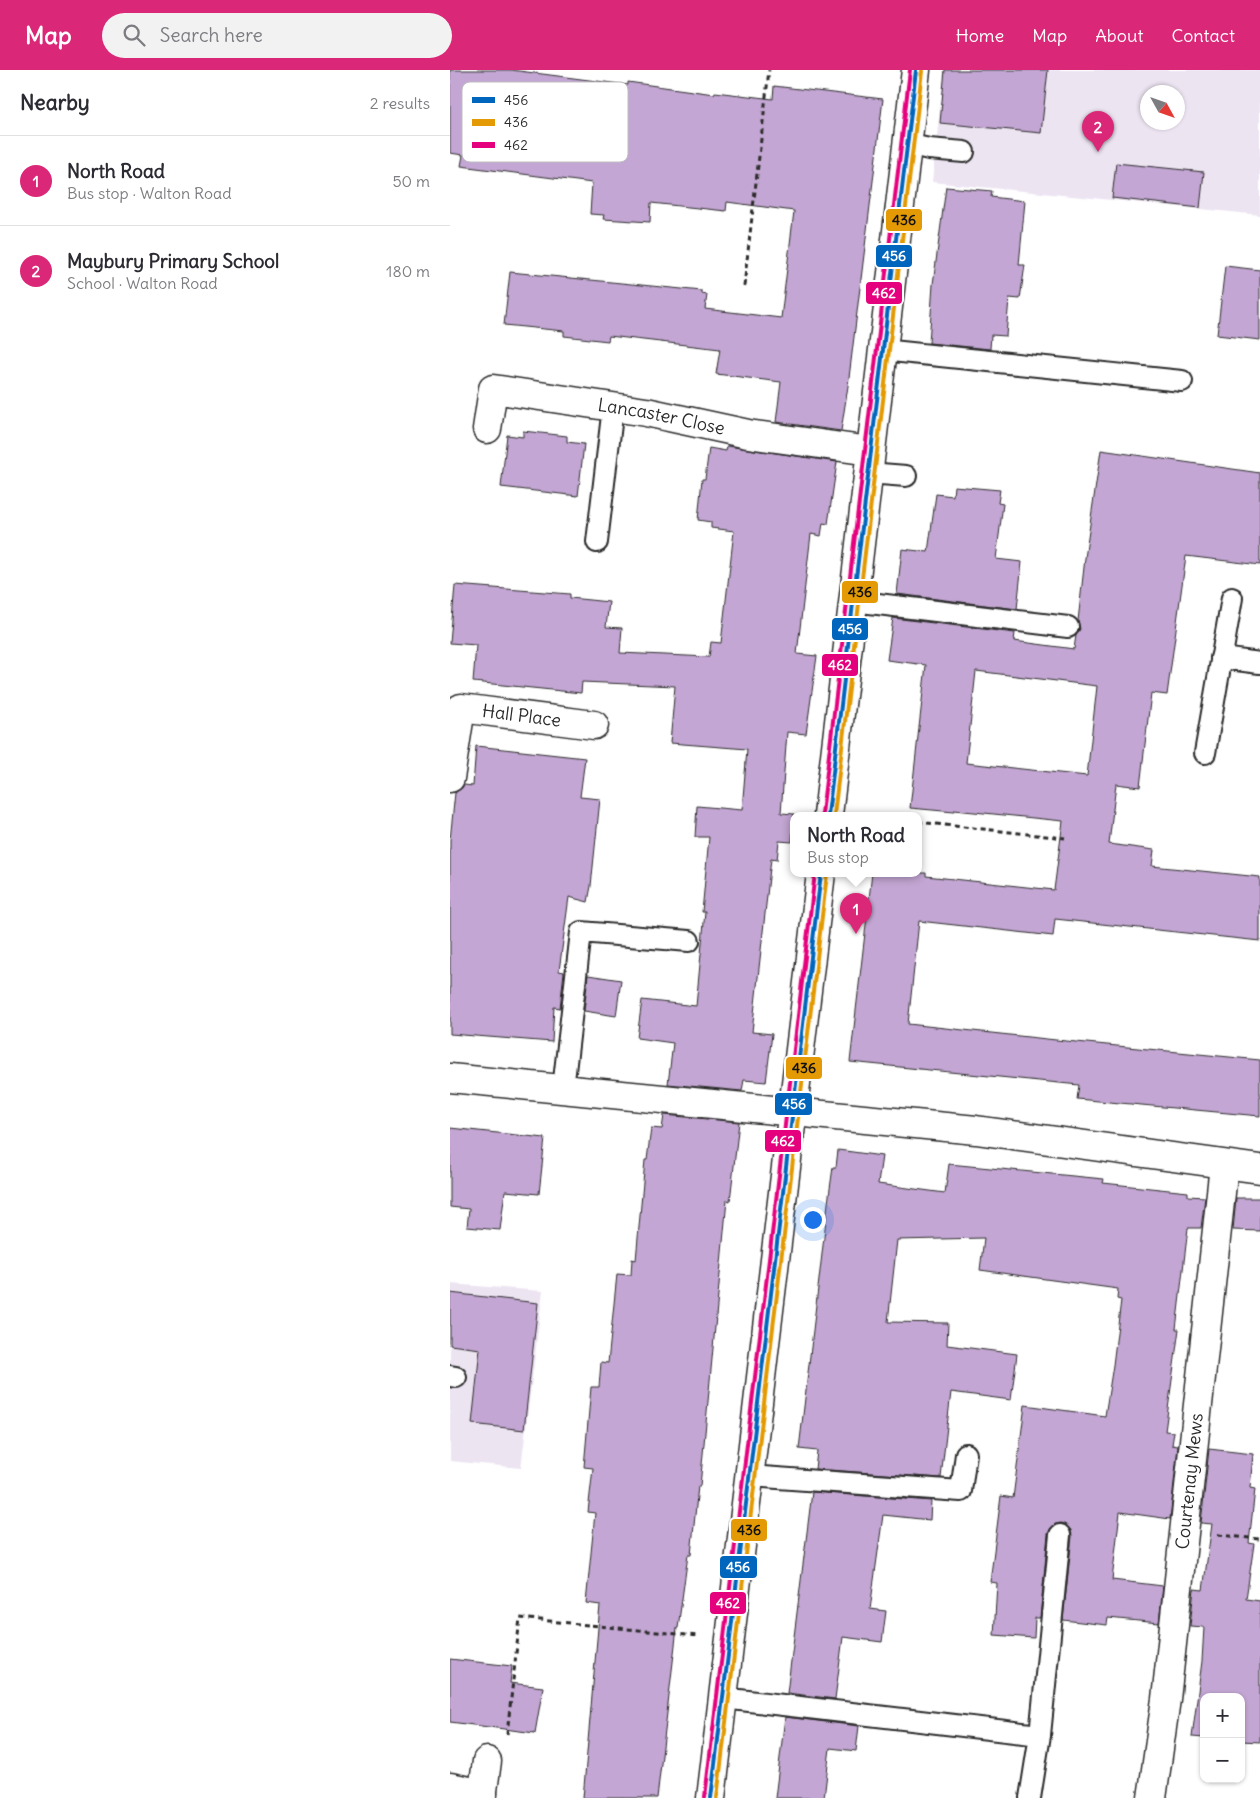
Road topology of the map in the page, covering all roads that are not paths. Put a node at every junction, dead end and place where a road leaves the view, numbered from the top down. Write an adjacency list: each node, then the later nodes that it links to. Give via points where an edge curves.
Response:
1 (916, 70): 2 (street)
2 (907, 144): 3 (lane); 4 (street)
3 (964, 152)
4 (882, 350): 5 (lane); 8 (street)
5 (1182, 381)
6 (613, 407): 7 (street, Lancaster Close, via 493,389); 8 (street, Lancaster Close); 10 (lane)
7 (487, 429)
8 (869, 462): 9 (lane); 12 (street)
9 (906, 476)
10 (597, 542)
11 (1232, 598): 14 (lane)
12 (853, 601): 13 (lane); 19 (street)
13 (1068, 627)
14 (1221, 658): 15 (lane); 17 (lane)
15 (1260, 663)
16 (594, 725): 18 (street, Hall Place, via 461,708)
17 (1205, 753)
18 (450, 778)
19 (828, 812)
20 (822, 877): 24 (street)
21 (689, 941): 23 (lane, via 581,932)
22 (450, 1078): 23 (street)
23 (563, 1089): 24 (street)
24 (794, 1112): 25 (street, via 976,1130); 28 (street)
25 (1224, 1165): 26 (street); 37 (street, Courtenay Mews, via 1166,1700)
26 (1260, 1169)
27 (966, 1454): 28 (lane, via 961,1491)
28 (750, 1476): 30 (street)
29 (1060, 1535): 31 (lane)
30 (723, 1698): 31 (lane); 35 (street)
31 (1040, 1735): 36 (lane)
32 (487, 1761): 34 (street)
33 (450, 1787): 34 (street)
34 (483, 1796)
35 (711, 1798)
36 (1030, 1798)
37 (1152, 1798)

